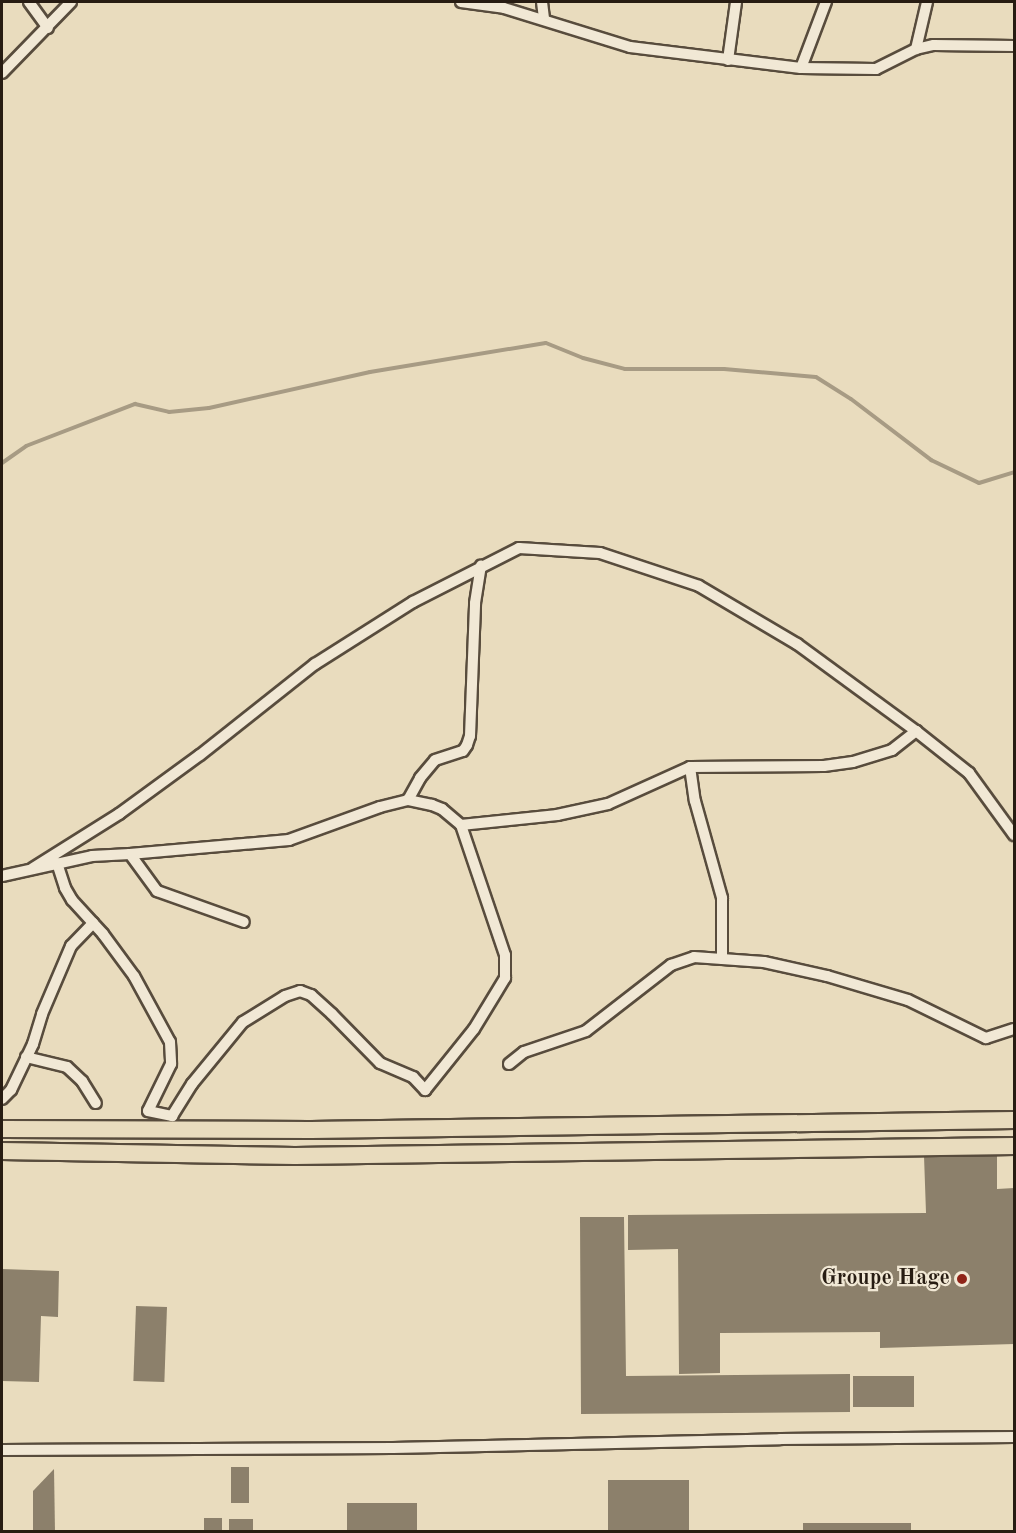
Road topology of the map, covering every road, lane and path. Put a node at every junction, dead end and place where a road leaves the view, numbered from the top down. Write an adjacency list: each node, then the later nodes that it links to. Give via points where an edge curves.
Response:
1 (29, 2): 9 (street)
2 (70, 2): 9 (street)
3 (461, 2): 8 (street)
4 (542, 2): 8 (street)
5 (736, 2): 12 (street)
6 (826, 2): 13 (street)
7 (927, 2): 11 (street)
8 (544, 19): 12 (street, via 630,47)
9 (48, 28): 14 (street)
10 (1014, 46): 11 (street, via 951,44)
11 (916, 49): 13 (street, via 876,69)
12 (728, 60): 13 (street)
13 (801, 68)
14 (2, 73)
15 (480, 566): 16 (street, via 519,548 557,548 600,553 699,586 797,644); 18 (street, via 470,736 463,751 435,760); 23 (street, via 413,602 315,664 120,814)
16 (916, 730): 17 (street, via 892,750 853,762 824,766); 20 (street, via 969,773)
17 (690, 767): 19 (street, via 608,804 546,817); 27 (street, via 695,801 722,898)
18 (408, 800): 19 (street, via 442,809); 21 (street, via 289,840)
19 (461, 825): 26 (street, via 504,955 505,978 474,1029 425,1090 413,1077 380,1063 311,995 300,991 243,1022 192,1084 172,1116 148,1111 171,1064 170,1042 134,976)
20 (1014, 835)
21 (130, 854): 22 (street); 25 (street, via 157,891)
22 (57, 863): 23 (street); 26 (street, via 65,888)
23 (33, 868): 24 (street)
24 (2, 876)
25 (244, 922)
26 (93, 923): 29 (street, via 71,946)
27 (722, 959): 28 (street, via 764,962 908,1000 986,1038); 30 (street, via 694,957 671,965 586,1031 524,1052)
28 (1014, 1029)
29 (26, 1058): 31 (street); 32 (street, via 67,1067)
30 (509, 1064)
31 (2, 1099)
32 (96, 1102)
33 (1014, 1120): 34 (main road, via 311,1130)
34 (2, 1129)
35 (1014, 1146): 36 (main road, via 295,1156)
36 (2, 1151)
37 (1014, 1437): 38 (street, via 780,1438 393,1448)
38 (2, 1450)

